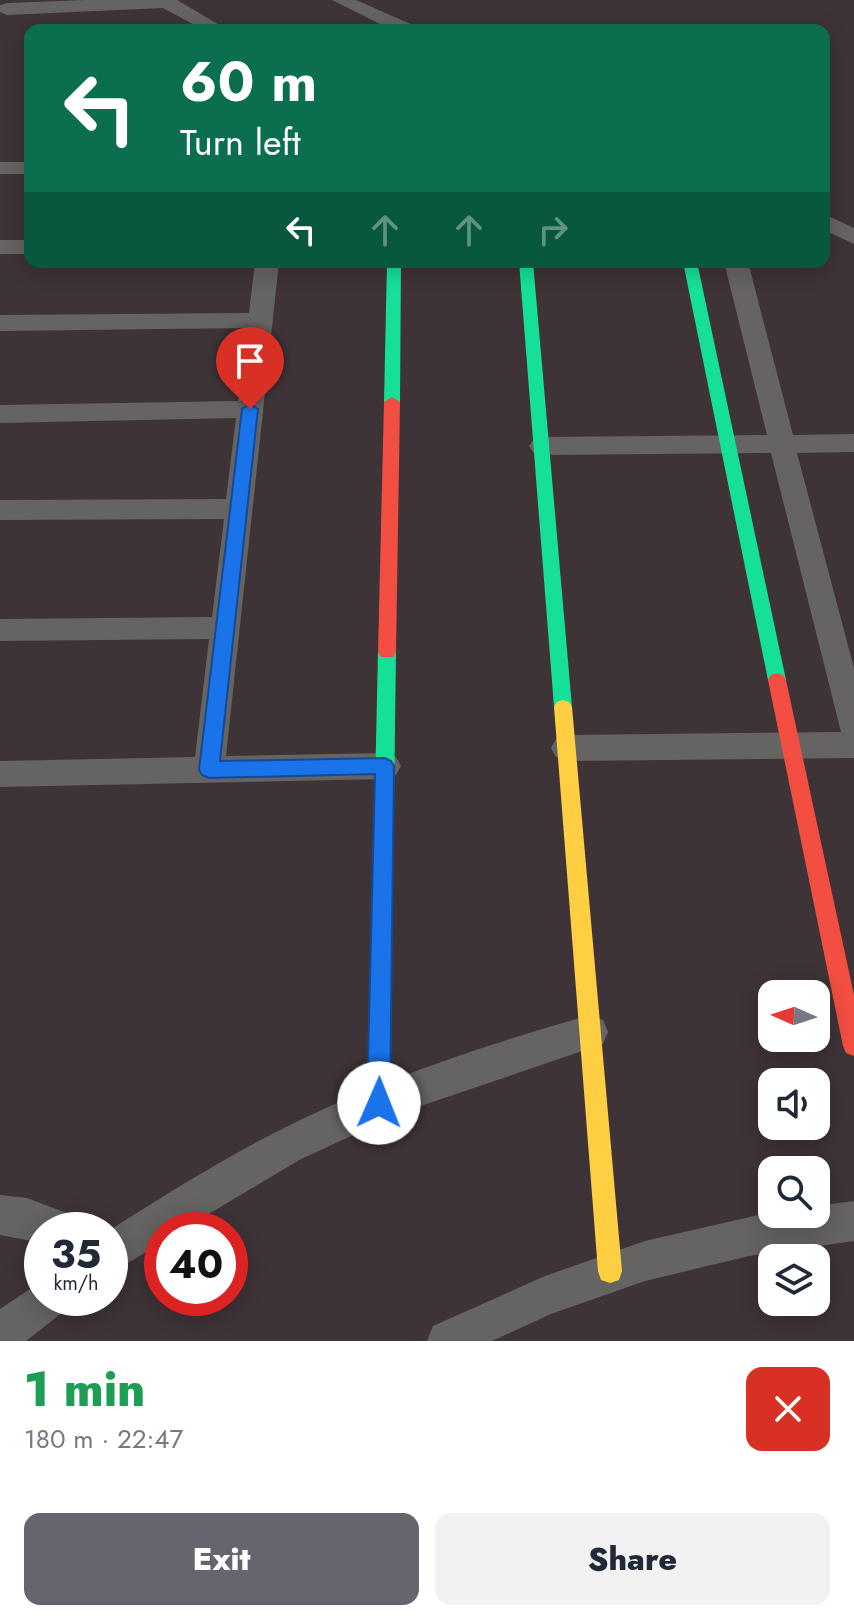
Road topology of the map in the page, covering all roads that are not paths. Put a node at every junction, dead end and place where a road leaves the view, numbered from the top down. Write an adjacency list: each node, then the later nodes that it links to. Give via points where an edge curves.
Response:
1 (341, 0): 5 (street)
2 (165, 1): 3 (street); 4 (street)
3 (9, 4): 6 (street)
4 (207, 24)
5 (395, 24)
6 (0, 33)
7 (0, 168): 8 (street)
8 (24, 168)
9 (830, 224): 10 (street)
10 (854, 237)
11 (0, 247): 12 (street)
12 (24, 247)
13 (266, 268): 18 (street)
14 (394, 268): 34 (street)
15 (527, 268): 25 (street)
16 (691, 268): 24 (street)
17 (738, 268): 22 (street)
18 (260, 320): 19 (street); 20 (street)
19 (0, 323)
20 (250, 409): 21 (street); 26 (street)
21 (0, 414)
22 (782, 443): 23 (street); 24 (street); 30 (street)
23 (854, 443)
24 (729, 444): 25 (street); 31 (street)
25 (542, 446): 33 (street)
26 (239, 509): 27 (street); 28 (street)
27 (0, 510)
28 (225, 628): 29 (street); 35 (street)
29 (0, 630)
30 (854, 727)
31 (792, 745): 32 (street); 33 (street); 38 (street)
32 (854, 745)
33 (567, 748): 37 (street)
34 (385, 766): 35 (street); 39 (street)
35 (209, 770): 36 (street)
36 (0, 774)
37 (590, 1032): 39 (street, via 449,1075); 44 (street)
38 (854, 1046)
39 (379, 1103): 43 (street, via 261,1161)
40 (0, 1215): 41 (street)
41 (24, 1218)
42 (854, 1221): 44 (street, via 718,1242)
43 (128, 1241)
44 (610, 1271): 47 (street)
45 (25, 1316): 46 (street)
46 (0, 1335)
47 (448, 1341)

